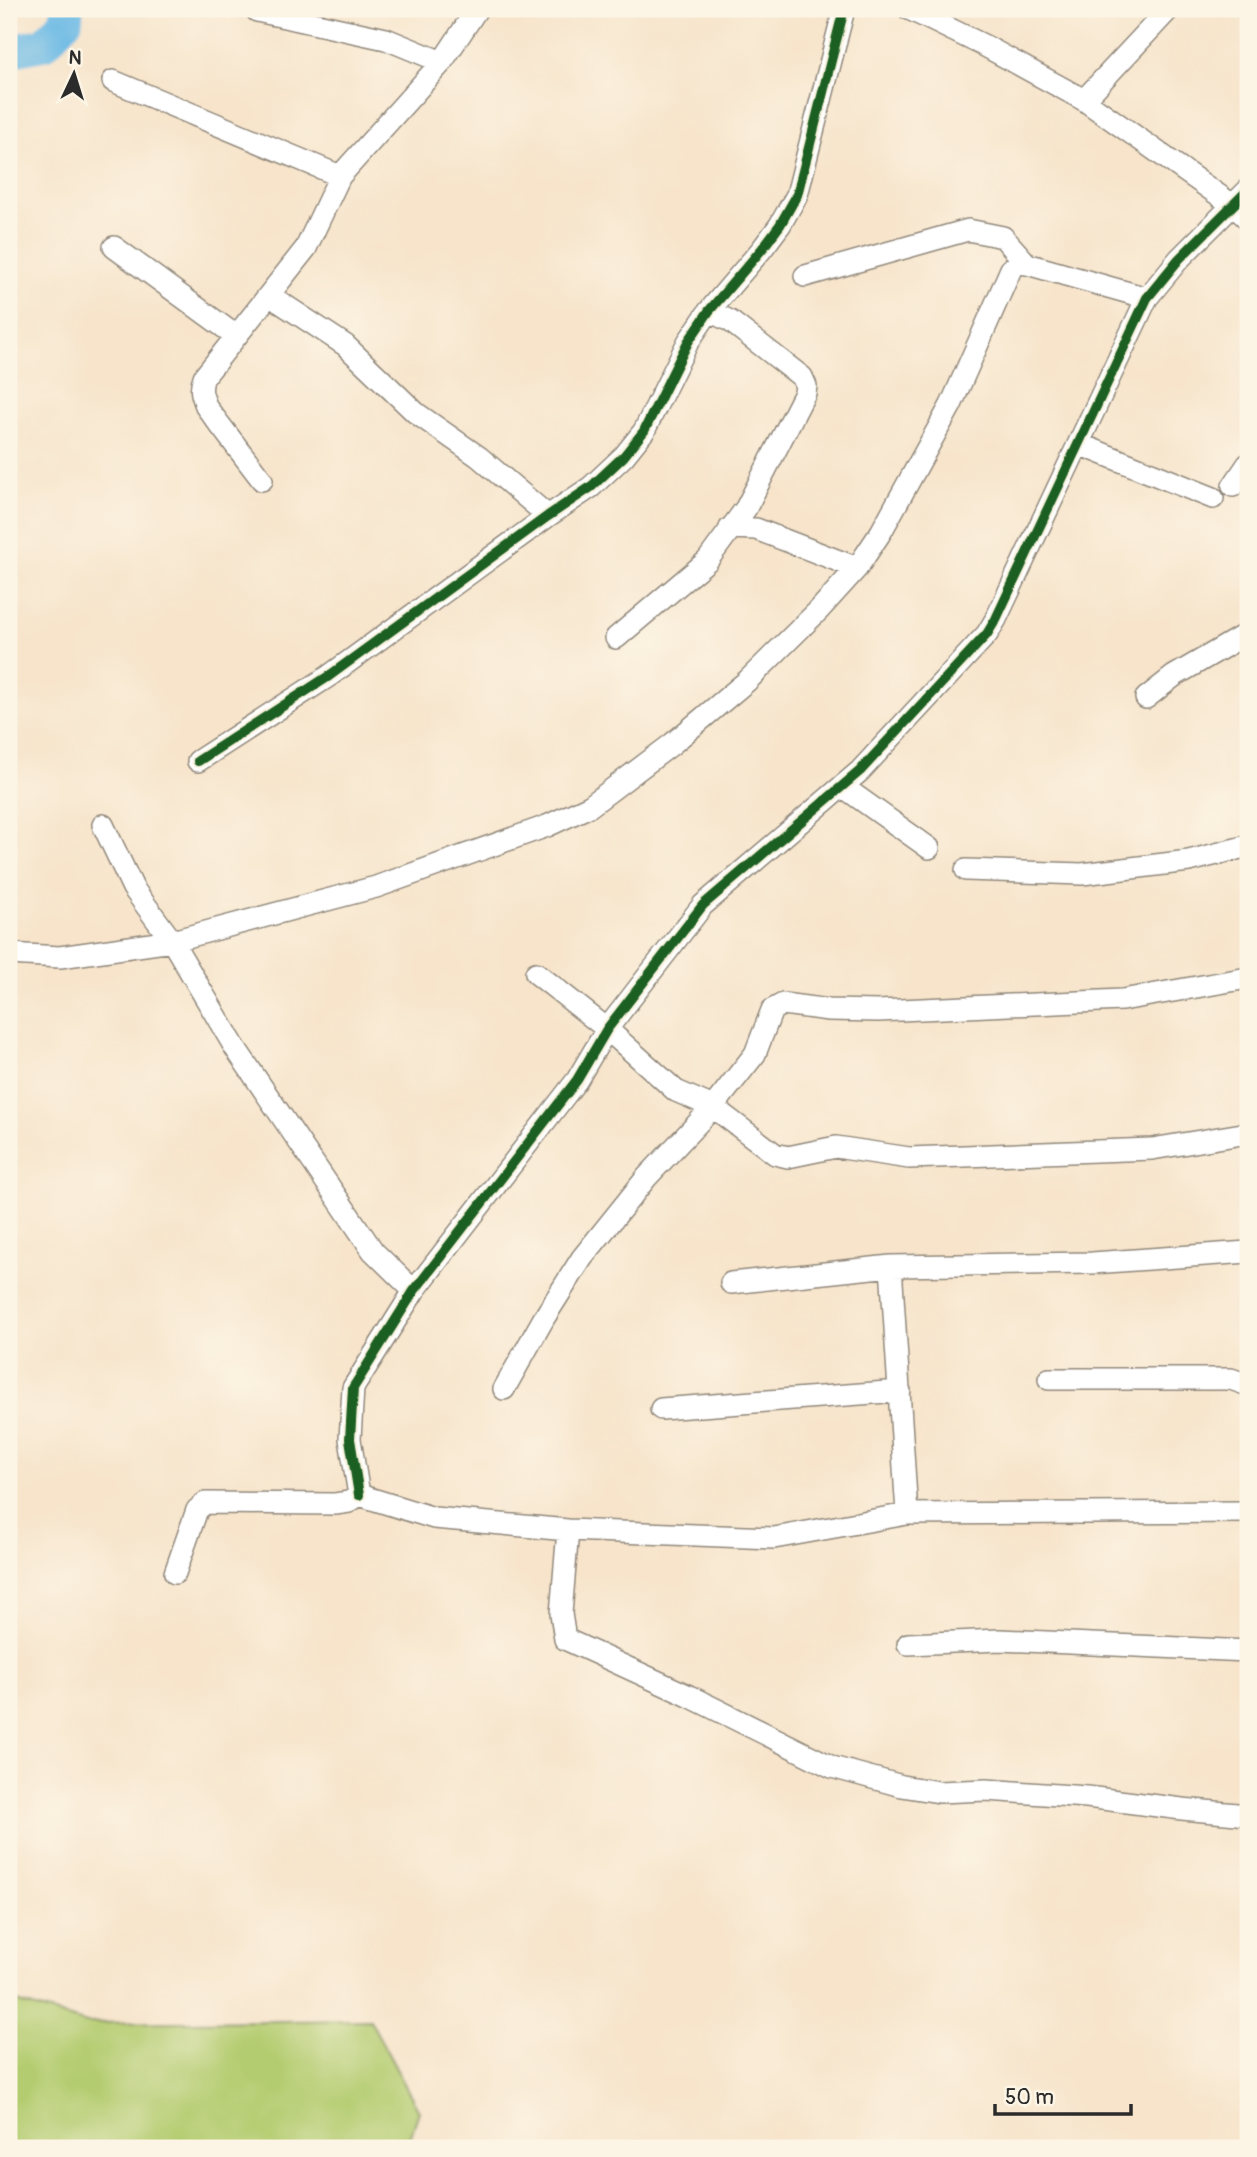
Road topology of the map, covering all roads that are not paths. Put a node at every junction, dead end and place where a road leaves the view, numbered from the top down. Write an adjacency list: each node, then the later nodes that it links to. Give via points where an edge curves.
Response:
1 (477, 9): 6 (street)
2 (844, 9): 16 (street, via 797,195 762,249)
3 (909, 9): 8 (street)
4 (1169, 9): 8 (street)
5 (257, 11): 6 (street, via 386,39)
6 (442, 62): 9 (street)
7 (113, 81): 9 (street)
8 (1084, 100): 10 (street)
9 (340, 176): 14 (street, via 306,248)
10 (1243, 205): 15 (street, via 1179,259)
11 (114, 247): 17 (street)
12 (1027, 264): 13 (street, via 1003,237 968,230); 15 (street); 25 (street, via 1018,263 1011,269 951,405)
13 (805, 276)
14 (269, 295): 17 (street); 23 (street, via 345,345 416,413 479,457)
15 (1147, 298): 18 (street)
16 (709, 311): 23 (street, via 688,342 644,431 591,487); 24 (street, via 730,321 802,377 806,386 746,508)
17 (236, 336): 20 (street, via 204,377 202,396)
18 (1079, 444): 22 (street); 30 (street, via 987,634)
19 (1248, 464): 21 (street)
20 (262, 480)
21 (1233, 486)
22 (1213, 498)
23 (548, 516): 29 (street, via 329,676)
24 (730, 528): 25 (street, via 757,529); 27 (street, via 707,561)
25 (857, 568): 35 (street, via 747,681 590,806 376,887)
26 (1248, 633): 28 (street, via 1174,676)
27 (616, 638)
28 (1146, 698)
29 (198, 761)
30 (842, 786): 33 (street); 39 (street, via 711,897)
31 (103, 825): 35 (street, via 133,888)
32 (1248, 846): 34 (street, via 1189,861 1082,874)
33 (929, 848)
34 (966, 870)
35 (172, 941): 36 (street, via 60,957); 45 (street, via 234,1046 373,1251)
36 (9, 954)
37 (536, 973): 39 (street)
38 (1248, 978): 40 (street, via 1122,1000 878,1011 783,1004 772,1010 755,1054)
39 (607, 1029): 40 (street, via 676,1091); 45 (street, via 577,1080)
40 (713, 1107): 41 (street, via 775,1154 789,1157 835,1146 909,1158 1152,1149); 48 (street, via 647,1177 582,1258)
41 (1248, 1133)
42 (1248, 1252): 43 (street, via 1092,1263)
43 (891, 1266): 44 (street); 49 (street)
44 (731, 1283)
45 (414, 1291): 51 (street, via 353,1388 350,1439)
46 (1049, 1380): 47 (street, via 1231,1379)
47 (1248, 1385)
48 (504, 1389)
49 (900, 1391): 50 (street); 53 (street)
50 (661, 1409)
51 (359, 1495): 54 (street, via 434,1518); 55 (street, via 335,1504 205,1503 197,1510)
52 (1248, 1512): 53 (street)
53 (907, 1514): 54 (street, via 774,1538)
54 (568, 1530): 58 (street, via 561,1614 565,1639 832,1767 939,1792 986,1790 1087,1797)
55 (175, 1573)
56 (908, 1644): 57 (street, via 1000,1640)
57 (1248, 1651)
58 (1248, 1815)

